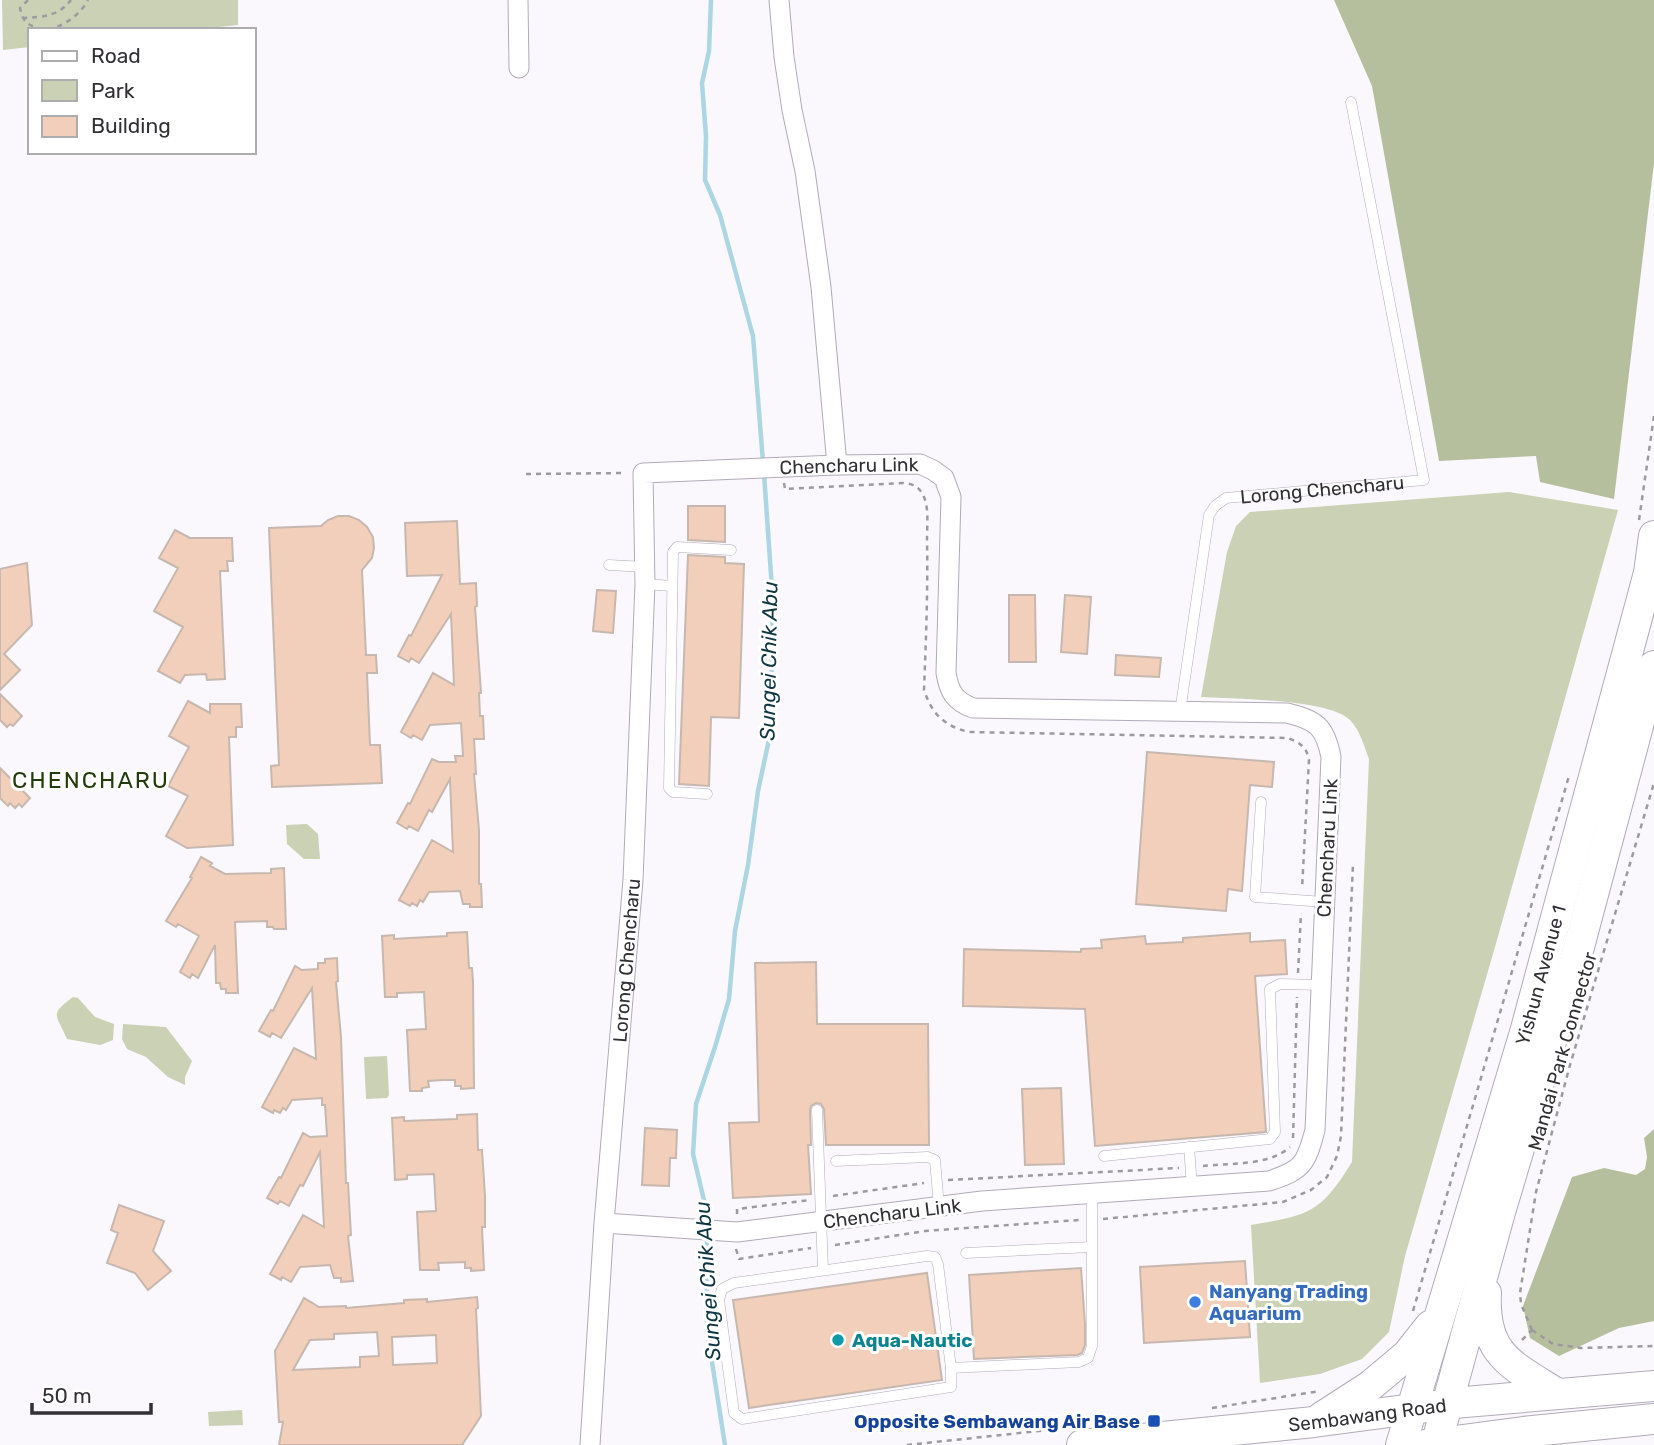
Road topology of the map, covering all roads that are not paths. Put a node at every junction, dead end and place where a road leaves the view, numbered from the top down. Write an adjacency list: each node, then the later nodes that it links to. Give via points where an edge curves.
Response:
1 (518, 0): 3 (street)
2 (779, 0): 5 (street, via 821,287)
3 (519, 68)
4 (1351, 102): 13 (lane, Lorong Chencharu, via 1424,480 1226,498 1214,506)
5 (837, 465): 6 (street, Chencharu Link, via 781,474 739,469); 13 (street, Chencharu Link, via 920,464 943,478 948,487 946,673 953,697 962,704 973,708)
6 (643, 473): 10 (street, Lorong Chencharu)
7 (1645, 533): 31 (main road, Yishun Avenue 1, via 1649,573 1526,1029)
8 (731, 550): 11 (lane, via 673,549)
9 (610, 565): 10 (lane)
10 (645, 576): 11 (lane); 26 (street, Lorong Chencharu, via 633,880)
11 (672, 586): 14 (lane, via 668,788)
12 (1654, 666): 29 (main road, Yishun Avenue 1, via 1584,932)
13 (1180, 712): 16 (street, Chencharu Link, via 1287,713 1320,726 1331,757)
14 (707, 794)
15 (1261, 802): 16 (lane, via 1255,897)
16 (1324, 902): 17 (street, Chencharu Link)
17 (1321, 985): 19 (lane, via 1276,985 1270,989 1273,1136 1264,1141); 22 (street, Chencharu Link, via 1315,1130 1308,1157 1298,1169 1269,1181)
18 (817, 1110): 25 (lane)
19 (1189, 1147): 20 (lane); 22 (lane)
20 (1104, 1156)
21 (836, 1161): 24 (lane, via 935,1160)
22 (1192, 1188): 23 (street, Chencharu Link)
23 (1092, 1194): 24 (street, Chencharu Link); 27 (lane)
24 (939, 1207): 25 (street, Chencharu Link)
25 (820, 1222): 26 (street, Chencharu Link, via 732,1233); 30 (lane)
26 (604, 1223): 43 (street, Lorong Chencharu)
27 (1091, 1247): 28 (lane); 32 (lane, via 1092,1346 1088,1358)
28 (966, 1253)
29 (1488, 1261): 34 (main road, via 1485,1318 1493,1342 1504,1359); 35 (main road, Yishun Avenue 1)
30 (823, 1270): 32 (lane, via 935,1257); 32 (lane, via 734,1283 722,1289 719,1300 731,1405 737,1417 946,1389 952,1385)
31 (1426, 1313): 36 (main road, Yishun Avenue 1); 38 (main road, via 1407,1355 1370,1387)
32 (951, 1368)
33 (1654, 1386): 34 (main road, Sembawang Road)
34 (1556, 1393): 35 (main road, Sembawang Road)
35 (1447, 1404): 36 (main road, Sembawang Road); 42 (main road, Yishun Avenue 1)
36 (1411, 1410): 38 (main road, Sembawang Road); 44 (main road, Yishun Avenue 1)
37 (1654, 1419): 40 (main road, Sembawang Road)
38 (1314, 1422): 41 (main road, Sembawang Road)
39 (1077, 1436): 41 (main road, Sembawang Road)
40 (1513, 1438): 42 (main road, Sembawang Road)
41 (1193, 1439)
42 (1432, 1444)
43 (590, 1445)
44 (1401, 1445)

